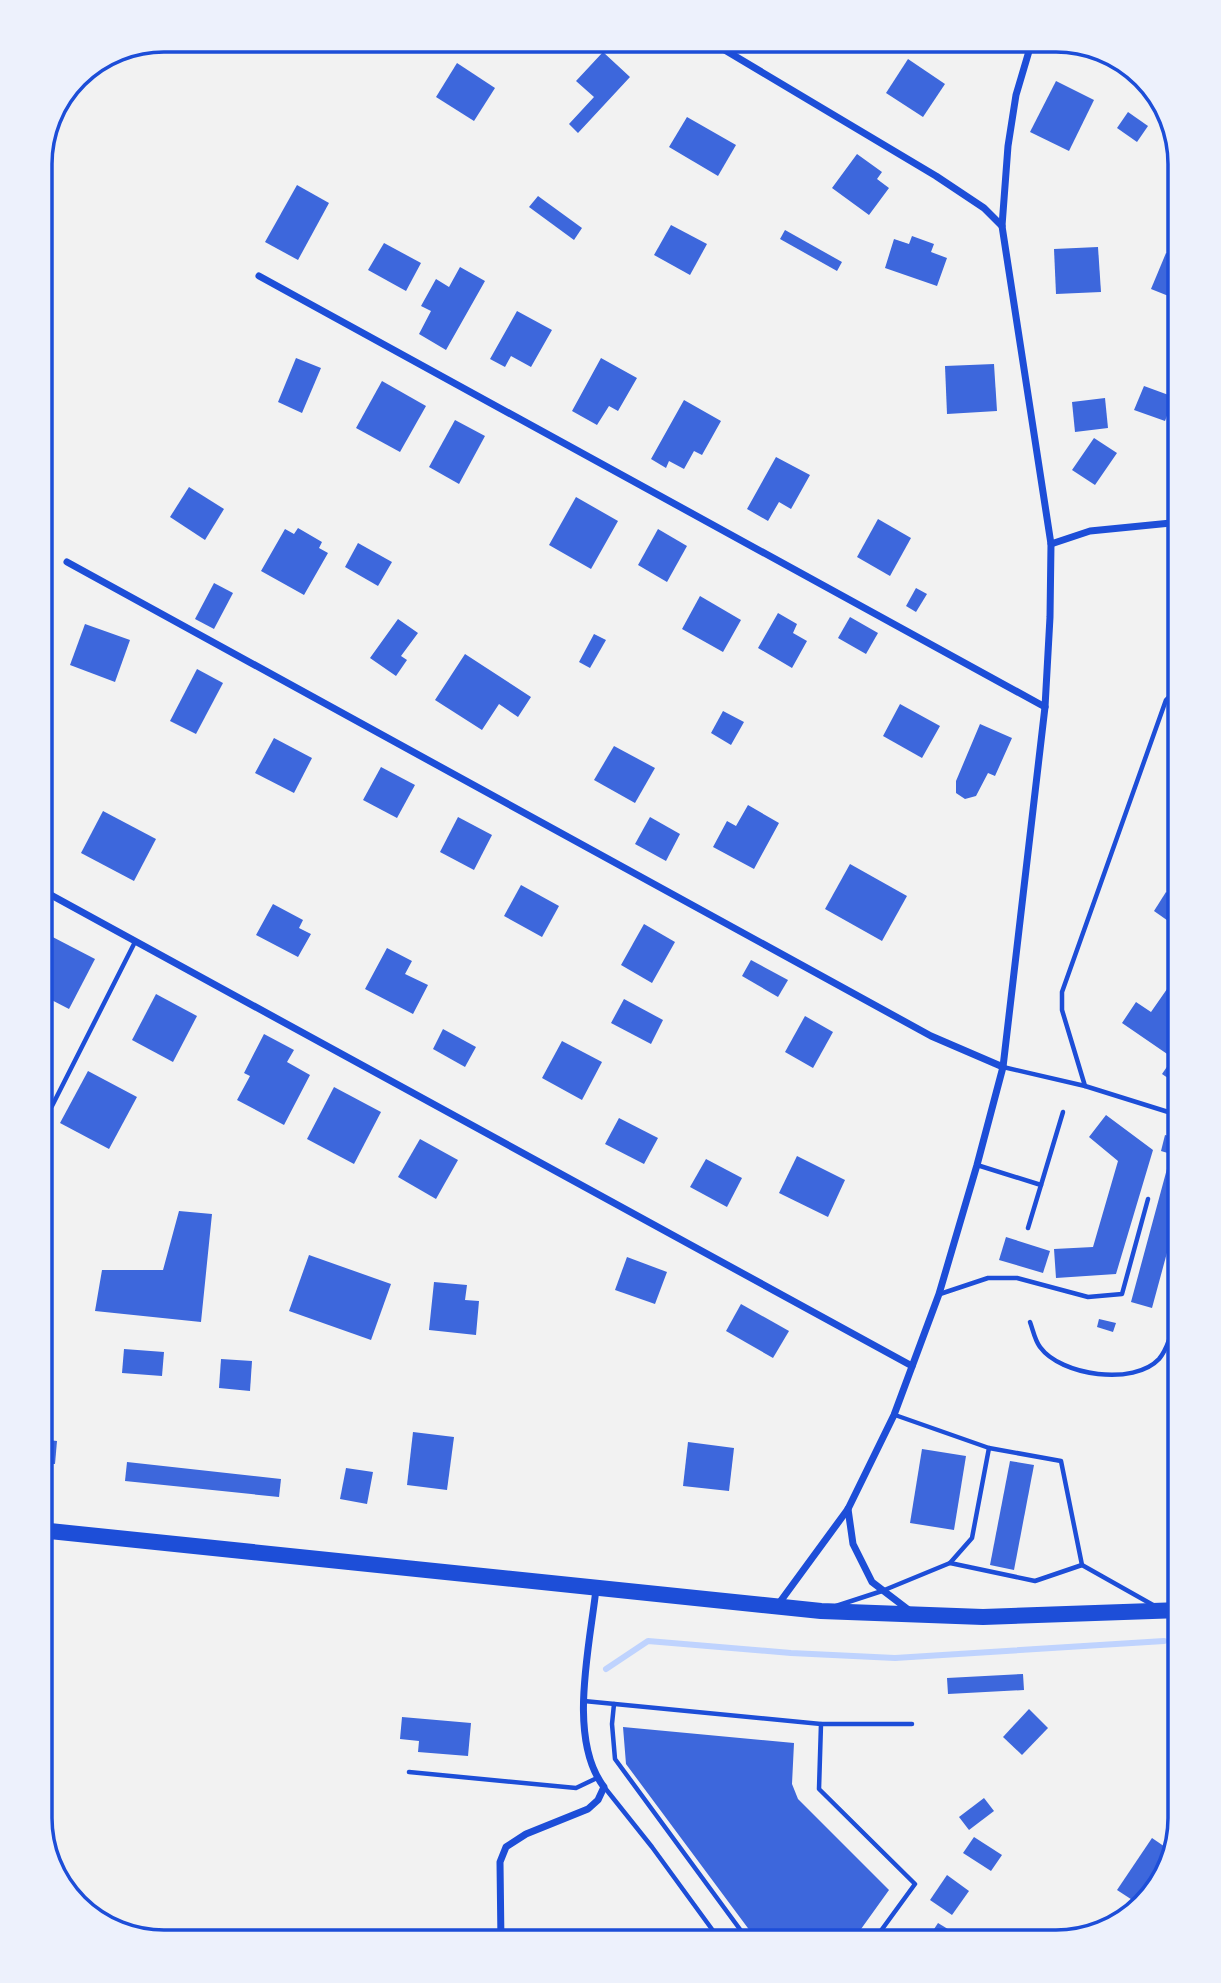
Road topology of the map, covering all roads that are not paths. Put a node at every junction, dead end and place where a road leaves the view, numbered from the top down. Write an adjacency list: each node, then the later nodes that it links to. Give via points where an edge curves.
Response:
1 (729, 53): 3 (street, via 936,176)
2 (1028, 53): 3 (street, via 1008,146)
3 (1002, 226): 6 (street)
4 (259, 276): 9 (street)
5 (1168, 523): 6 (street, via 1090,531)
6 (1051, 544): 9 (street)
7 (67, 562): 12 (street, via 932,1036)
8 (1168, 698): 13 (lane, via 1062,992 1062,1010)
9 (1045, 707): 12 (street)
10 (53, 896): 11 (street)
11 (136, 941): 14 (lane); 24 (street)
12 (1003, 1067): 13 (lane); 17 (street)
13 (1085, 1086): 16 (lane)
14 (52, 1106)
15 (1063, 1112): 18 (lane)
16 (1168, 1112)
17 (977, 1166): 18 (lane); 21 (street)
18 (1041, 1185): 20 (lane)
19 (1148, 1199): 21 (lane, via 1122,1294 1088,1297 1017,1279 988,1279)
20 (1028, 1228)
21 (939, 1294): 24 (street)
22 (1030, 1322): 23 (lane, via 1040,1348 1062,1364 1089,1373 1144,1370 1160,1358)
23 (1168, 1335)
24 (912, 1366): 25 (street)
25 (894, 1415): 26 (lane); 27 (street)
26 (989, 1448): 29 (lane, via 972,1538); 30 (lane, via 1061,1461)
27 (848, 1509): 32 (street, via 853,1544 872,1582); 33 (street)
28 (52, 1531): 31 (main road)
29 (950, 1563): 30 (lane, via 1035,1581); 32 (lane)
30 (1082, 1566): 34 (lane)
31 (596, 1589): 33 (main road); 38 (street)
32 (882, 1591): 36 (lane); 37 (street)
33 (776, 1607): 36 (main road)
34 (1160, 1609): 35 (main road); 37 (main road, via 983,1617)
35 (1168, 1610)
36 (821, 1611): 37 (main road)
37 (916, 1615)
38 (584, 1701): 39 (lane); 43 (street, via 584,1739)
39 (614, 1704): 40 (lane); 47 (lane, via 615,1759)
40 (821, 1724): 41 (lane); 48 (lane, via 819,1789 915,1884)
41 (912, 1724)
42 (409, 1772): 43 (lane, via 576,1788)
43 (597, 1778): 44 (street)
44 (604, 1787): 45 (street, via 588,1809 506,1847 500,1862); 46 (lane)
45 (501, 1930)
46 (713, 1930)
47 (740, 1930)
48 (881, 1930)

